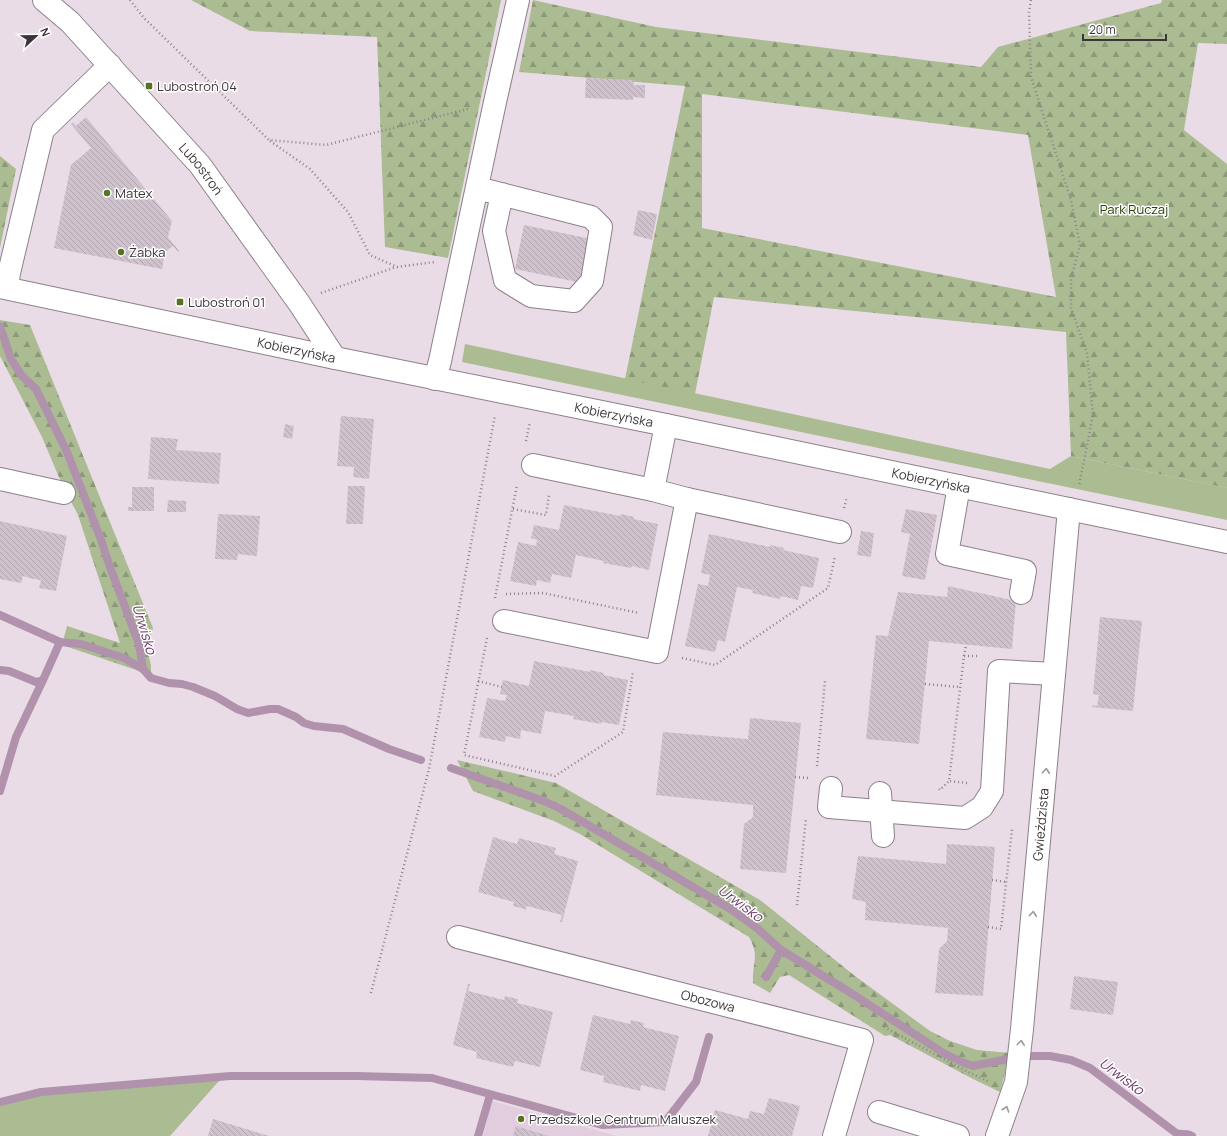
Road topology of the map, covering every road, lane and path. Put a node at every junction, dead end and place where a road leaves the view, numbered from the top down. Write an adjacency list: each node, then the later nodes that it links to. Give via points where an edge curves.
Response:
1 (44, 0): 5 (street, Lubostroń, via 70,22)
2 (130, 0): 7 (path, via 144,18)
3 (518, 0): 6 (street)
4 (1032, 0): 29 (path, via 1029,12 1031,77 1071,200 1080,245 1071,279 1071,308 1088,353 1093,415 1077,495)
5 (110, 65): 12 (street, via 43,130 9,273); 13 (street, Lubostroń, via 200,165)
6 (495, 102): 7 (path, via 326,145); 8 (street)
7 (269, 140): 11 (path, via 310,169 348,212 370,254)
8 (477, 188): 9 (street); 10 (street)
9 (502, 194): 9 (street, via 494,231 505,280 531,296 574,301 592,281 601,227 591,217)
10 (463, 257): 11 (path); 15 (street)
11 (397, 267): 13 (path, via 322,292)
12 (3, 287): 14 (street, Kobierzyńska)
13 (299, 303): 14 (street, Lubostroń)
14 (335, 358): 15 (street, Kobierzyńska)
15 (435, 379): 16 (street, Kobierzyńska)
16 (499, 391): 18 (street, Kobierzyńska); 54 (path, via 430,769)
17 (530, 422): 19 (path)
18 (666, 425): 23 (street, Kobierzyńska); 24 (street)
19 (526, 443)
20 (554, 470): 21 (street); 24 (street); 28 (path, via 546,515)
21 (526, 472): 28 (path)
22 (0, 479): 25 (street)
23 (959, 486): 29 (street, Kobierzyńska); 32 (street, via 947,554 1025,571)
24 (653, 490): 27 (street)
25 (64, 493)
26 (847, 496): 30 (path)
27 (686, 499): 30 (street); 37 (street)
28 (513, 509): 33 (path)
29 (1069, 509): 31 (street, Kobierzyńska); 39 (street, Gwieździsta)
30 (840, 532): 37 (path, via 828,588 715,665)
31 (1227, 542)
32 (1021, 593)
33 (496, 594): 34 (path); 37 (path, via 544,593 646,614)
34 (494, 602)
35 (496, 627): 37 (street); 40 (path)
36 (966, 645): 38 (path)
37 (647, 649): 40 (path, via 623,732 555,776 464,756)
38 (964, 656)
39 (1054, 674): 47 (street, via 999,671 992,791 982,807 965,818); 56 (street, Gwieździsta, one-way to 39, via 1016,1082 1022,1029)
40 (478, 681): 43 (path)
41 (825, 681): 45 (path)
42 (925, 684): 44 (path)
43 (502, 687)
44 (960, 687)
45 (817, 771)
46 (831, 788): 47 (street, via 829,806)
47 (881, 802): 49 (street)
48 (806, 818): 52 (path)
49 (882, 836)
50 (992, 880): 51 (path)
51 (1006, 882)
52 (797, 905)
53 (458, 937): 55 (street, Obozowa)
54 (371, 994)
55 (862, 1040): 56 (path, via 881,1025 970,1073); 58 (street)
56 (1012, 1091): 60 (street, Gwieździsta, one-way to 56)
57 (879, 1112): 59 (street)
58 (834, 1136)
59 (958, 1136)
60 (997, 1136)

